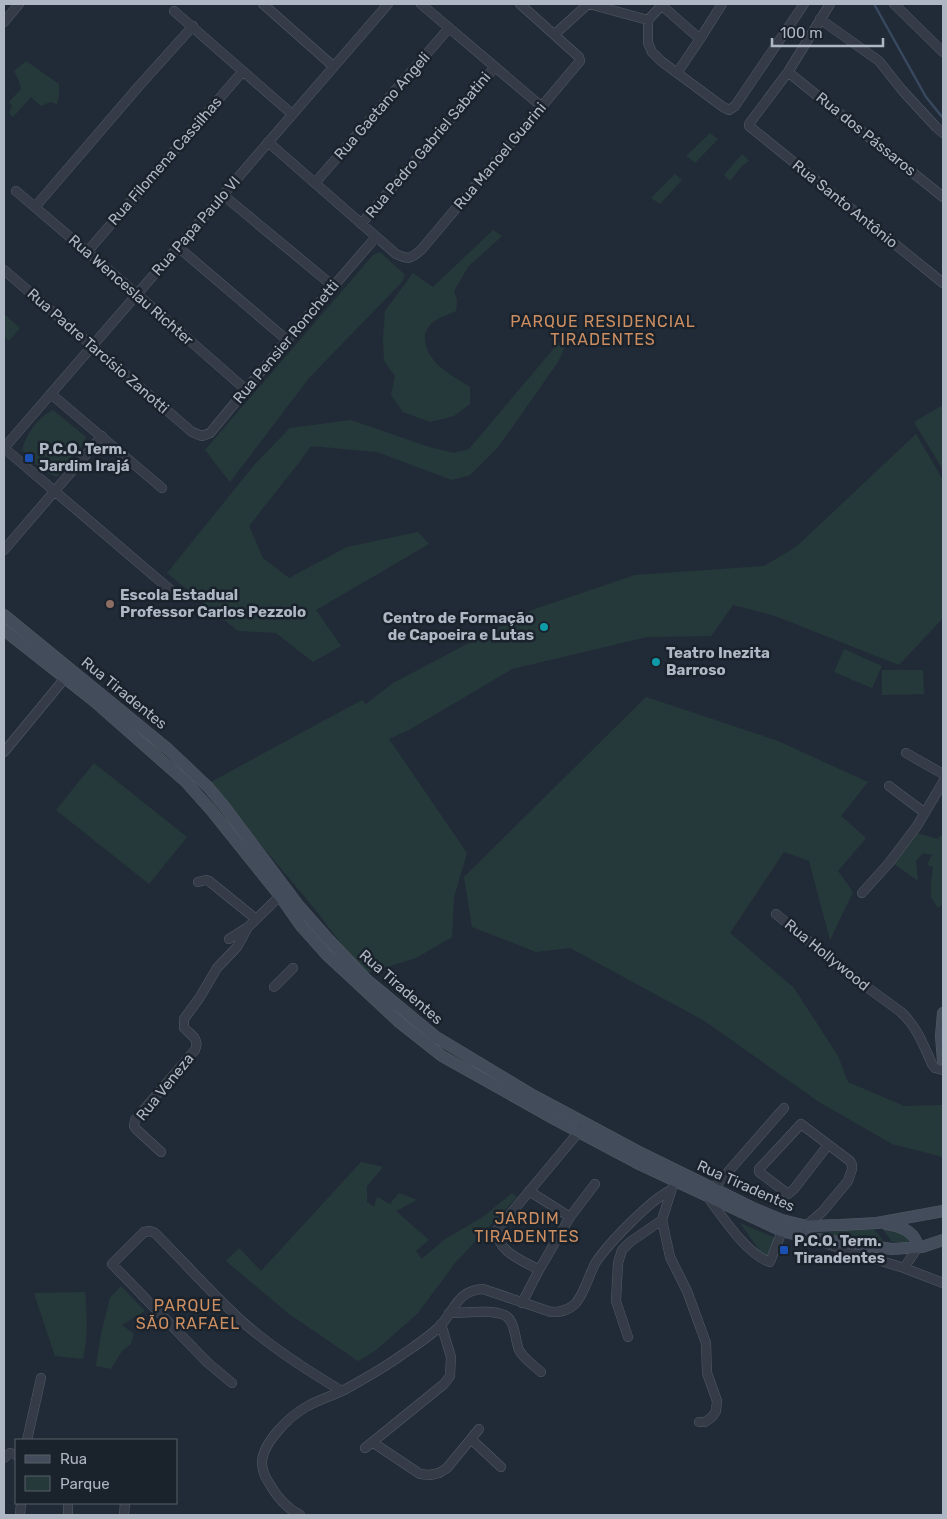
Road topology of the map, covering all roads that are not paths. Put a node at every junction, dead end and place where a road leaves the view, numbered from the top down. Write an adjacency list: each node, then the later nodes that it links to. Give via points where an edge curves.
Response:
1 (17, 4): 15 (street)
2 (263, 4): 21 (street)
3 (388, 4): 21 (street, Rua Papa Paulo VI)
4 (421, 4): 17 (street)
5 (520, 4): 18 (street)
6 (589, 4): 14 (street); 18 (street)
7 (722, 4): 19 (street)
8 (804, 4): 24 (street, via 735,106 729,110)
9 (830, 4): 13 (street)
10 (894, 4): 20 (street)
11 (661, 5): 14 (street); 19 (street)
12 (174, 11): 16 (street)
13 (820, 19): 25 (street); 28 (street, via 879,61)
14 (648, 20): 24 (street, via 648,43 652,52)
15 (4, 22)
16 (193, 26): 23 (street); 34 (street)
17 (449, 28): 22 (street); 30 (street, Rua Gaetano Angeli)
18 (555, 34): 26 (street, Rua Manoel Guarini, via 579,57 580,62)
19 (700, 39): 24 (street)
20 (943, 52)
21 (333, 66): 27 (street, Rua Papa Paulo VI)
22 (495, 67): 26 (street); 35 (street, Rua Pedro Gabriel Sabatini)
23 (243, 71): 27 (street); 38 (street, Rua Filomena Cassilhas)
24 (678, 72)
25 (788, 72): 33 (street, Rua dos Pássaros); 40 (street, Rua Santo Antônio, via 749,127)
26 (541, 106): 36 (street, Rua Manoel Guarini, via 411,258 396,254)
27 (292, 114): 29 (street, Rua Papa Paulo VI)
28 (943, 133)
29 (268, 142): 30 (street); 32 (street, Rua Papa Paulo VI)
30 (315, 183): 35 (street)
31 (16, 191): 34 (street, Rua Wenceslau Richter)
32 (223, 195): 37 (street, Rua Papa Paulo VI); 41 (street)
33 (943, 197)
34 (35, 207): 38 (street, Rua Wenceslau Richter)
35 (361, 224): 36 (street)
36 (376, 237): 41 (street, Rua Pensier Ronchetti)
37 (178, 248): 42 (street, Rua Papa Paulo VI); 43 (street)
38 (86, 252): 42 (street, Rua Wenceslau Richter)
39 (4, 270): 44 (street, Rua Padre Tarcísio Zanotti)
40 (943, 283)
41 (333, 286): 43 (street, Rua Pensier Ronchetti)
42 (138, 294): 44 (street, Rua Papa Paulo VI); 45 (street, Rua Wenceslau Richter)
43 (287, 340): 45 (street, Rua Pensier Ronchetti)
44 (92, 346): 46 (street, Rua Papa Paulo VI); 47 (street, Rua Padre Tarcísio Zanotti)
45 (246, 389): 47 (street, Rua Pensier Ronchetti, via 207,435 199,436)
46 (51, 394): 48 (street); 49 (street, Rua Papa Paulo VI)
47 (192, 432)
48 (102, 436): 50 (street); 51 (street)
49 (4, 448): 51 (street)
50 (162, 488)
51 (53, 491): 52 (street); 53 (street)
52 (4, 550)
53 (174, 593)
54 (4, 615): 57 (street, Rua Tiradentes)
55 (4, 630): 56 (street, Rua Tiradentes)
56 (65, 678): 57 (street, Rua Tiradentes); 58 (street)
57 (145, 737): 63 (street, Rua Tiradentes, via 169,750); 64 (street, Rua Tiradentes)
58 (4, 752)
59 (906, 753): 60 (street)
60 (943, 774)
61 (943, 782): 65 (street)
62 (889, 786): 65 (street)
63 (211, 791): 64 (street); 66 (street, Rua Tiradentes)
64 (200, 797): 67 (street, Rua Tiradentes)
65 (925, 813): 70 (street, via 903,845)
66 (243, 830): 67 (street); 69 (street, Rua Tiradentes)
67 (232, 838): 69 (street, Rua Tiradentes)
68 (198, 882): 72 (street, via 209,881)
69 (283, 893): 72 (street); 81 (street, Rua Tiradentes, via 329,940 360,980 436,1038)
70 (862, 893)
71 (776, 914): 79 (street, Rua Hollywood, via 842,969 901,1012 917,1031 932,1064)
72 (256, 919): 73 (street)
73 (248, 927): 74 (street); 83 (street, Rua Veneza, via 184,1019 184,1028 196,1041 195,1050 135,1120 136,1129)
74 (229, 938)
75 (292, 968): 76 (street)
76 (274, 987)
77 (943, 1013): 78 (street)
78 (943, 1061)
79 (943, 1070)
80 (784, 1108): 87 (street)
81 (582, 1128): 85 (street, Rua Tiradentes); 86 (street); 87 (street, Rua Tiradentes, via 643,1154)
82 (828, 1146): 82 (street, via 788,1194 759,1172 800,1124); 88 (street, via 850,1161 852,1169 848,1181)
83 (161, 1152)
84 (595, 1184): 91 (street)
85 (673, 1185): 87 (street, Rua Tiradentes); 92 (street); 103 (street, via 606,1250 571,1308 550,1312)
86 (529, 1191): 91 (street); 101 (street, via 500,1225 497,1234 504,1249)
87 (710, 1192): 90 (street, Rua Tiradentes); 96 (street, Rua Tiradentes); 96 (street, Rua Tiradentes, via 752,1252 761,1258 770,1262)
88 (823, 1211): 94 (street); 95 (street)
89 (943, 1212): 93 (street)
90 (770, 1216): 94 (street, Rua Tiradentes); 96 (street)
91 (570, 1217): 101 (street)
92 (662, 1220): 106 (street, via 622,1250 616,1301); 111 (street, via 670,1257 706,1343 707,1373 716,1411 712,1418)
93 (877, 1223): 95 (street, Rua Tiradentes); 99 (street, via 909,1231)
94 (807, 1226): 95 (street, Rua Tiradentes); 96 (street)
95 (826, 1226)
96 (782, 1231): 97 (street, Rua Tiradentes)
97 (809, 1238): 99 (street, Rua Tiradentes, via 890,1249); 100 (street, Rua Tiradentes)
98 (943, 1240): 99 (street, Rua Tiradentes)
99 (918, 1248): 100 (street)
100 (904, 1268): 102 (street, Rua Tiradentes)
101 (539, 1270): 103 (street)
102 (943, 1283)
103 (522, 1303): 104 (street, via 483,1289 475,1290 462,1297)
104 (449, 1313): 105 (street); 107 (street, via 504,1315 511,1322 520,1351)
105 (441, 1324): 110 (street, via 394,1360); 114 (street, via 451,1357 450,1376 368,1445 420,1474 430,1475 447,1468)
106 (628, 1337)
107 (541, 1372)
108 (41, 1378): 113 (street)
109 (232, 1383): 110 (street, via 208,1363 112,1264 144,1232 152,1231 246,1324 294,1361)
110 (342, 1391): 116 (street, via 292,1416 264,1453 264,1474 271,1488 282,1503)
111 (699, 1422)
112 (479, 1429): 114 (street)
113 (28, 1439)
114 (471, 1439): 115 (street)
115 (501, 1467)
116 (300, 1515)

